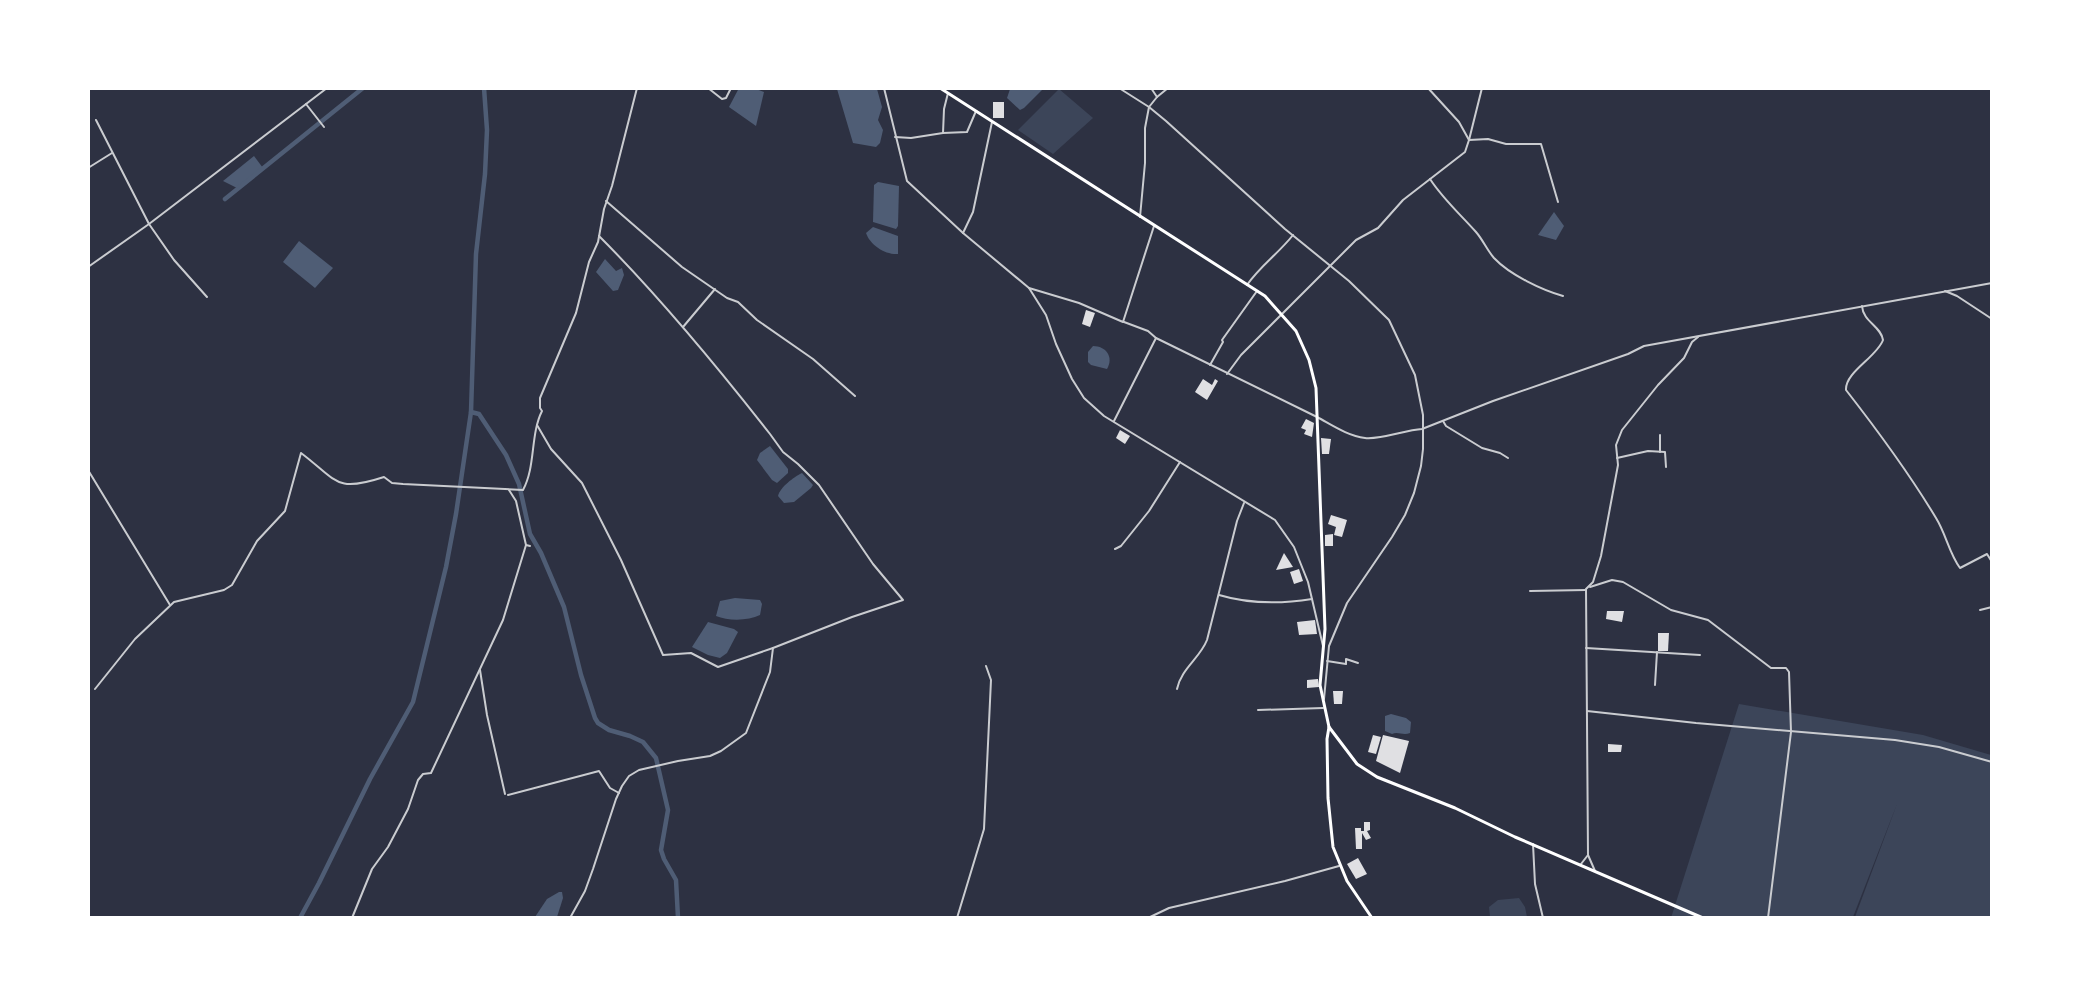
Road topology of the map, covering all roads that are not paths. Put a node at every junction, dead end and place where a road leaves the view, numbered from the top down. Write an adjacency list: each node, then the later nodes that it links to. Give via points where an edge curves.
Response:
1 (327, 88): 14 (street)
2 (637, 88): 26 (street)
3 (708, 88): 4 (street, via 722,99)
4 (731, 88)
5 (884, 88): 21 (street)
6 (940, 88): 12 (main road)
7 (1119, 88): 15 (street)
8 (1151, 88): 13 (street)
9 (1168, 88): 13 (street)
10 (1428, 88): 22 (street, via 1459,122)
11 (1482, 88): 22 (street)
12 (948, 93): 16 (main road); 20 (street)
13 (1157, 97): 15 (street)
14 (306, 104): 19 (street); 29 (street)
15 (1149, 107): 28 (street); 33 (street)
16 (976, 111): 18 (main road); 20 (street, via 967,132)
17 (96, 120): 23 (street)
18 (992, 122): 28 (main road); 31 (street, via 974,212)
19 (324, 127)
20 (943, 132): 21 (street)
21 (895, 137): 31 (street, via 907,181)
22 (1469, 140): 25 (street, via 1465,152); 27 (street, via 1541,144)
23 (112, 153): 24 (street); 29 (street)
24 (88, 168)
25 (1430, 179): 34 (street, via 1403,200 1378,228 1356,240); 42 (street, via 1478,233 1495,259 1546,291)
26 (606, 201): 32 (street); 39 (street, via 682,267)
27 (1558, 202)
28 (1140, 217): 30 (main road)
29 (149, 224): 35 (street); 43 (street)
30 (1154, 226): 37 (main road); 47 (street)
31 (963, 233): 38 (street)
32 (599, 236): 48 (street); 57 (street, via 576,313 542,393)
33 (1293, 236): 34 (street); 37 (street)
34 (1330, 265): 45 (street); 58 (street, via 1389,320 1415,375)
35 (88, 267)
36 (1992, 283): 41 (street)
37 (1247, 285): 40 (main road)
38 (1029, 288): 47 (street); 56 (street, via 1046,315 1078,388)
39 (715, 289): 48 (street); 53 (street, via 813,359)
40 (1257, 291): 45 (main road); 51 (street, via 1222,340)
41 (1945, 291): 44 (street); 46 (street)
42 (1563, 296)
43 (207, 297)
44 (1862, 306): 49 (street); 69 (street, via 1865,317 1883,340 1846,382 1846,390 1908,474 1936,518 1960,568 1987,554)
45 (1281, 314): 52 (street); 54 (main road, via 1296,331 1309,360 1316,388)
46 (1992, 319)
47 (1123, 322): 50 (street)
48 (683, 327): 78 (street, via 783,452 819,486 903,600)
49 (1700, 335): 55 (street, via 1644,346); 62 (street, via 1622,430 1616,445)
50 (1156, 338): 51 (street); 56 (street)
51 (1210, 365): 52 (street)
52 (1227, 374): 54 (street)
53 (855, 396)
54 (1317, 417): 58 (street, via 1367,439); 77 (main road)
55 (1443, 421): 58 (street); 61 (street, via 1482,448)
56 (1113, 422): 63 (street)
57 (537, 424): 66 (street, via 526,485 523,490); 78 (street, via 551,449 582,483 663,654 691,653 718,667)
58 (1422, 429): 82 (street, via 1421,466 1414,494 1392,537 1347,603)
59 (1660, 435): 60 (street)
60 (1660, 452): 62 (street); 64 (street, via 1665,452)
61 (1508, 458)
62 (1617, 458): 70 (street, via 1601,556 1593,582)
63 (1180, 462): 67 (street); 68 (street, via 1149,510)
64 (1666, 467)
65 (88, 470): 74 (street)
66 (508, 489): 74 (street, via 392,483 384,477 348,485 338,483 301,453 285,511 257,541 232,585); 85 (street, via 516,501 528,546 503,620)
67 (1244, 503): 72 (street); 73 (street, via 1275,520 1294,547)
68 (1115, 549)
69 (1992, 562)
70 (1586, 589): 71 (street); 79 (street); 93 (street, via 1612,580 1623,582 1671,610 1708,620 1771,668 1786,668)
71 (1530, 591)
72 (1219, 595): 73 (street, via 1270,603); 87 (street, via 1204,648 1182,674)
73 (1312, 599): 77 (street)
74 (170, 605): 88 (street, via 135,639)
75 (1992, 607): 76 (street)
76 (1980, 610)
77 (1323, 646): 89 (main road)
78 (772, 648): 95 (street, via 770,672 746,733 710,756 663,764 629,776)
79 (1586, 648): 80 (street); 91 (street)
80 (1657, 652): 81 (street); 86 (street)
81 (1700, 655)
82 (1327, 661): 83 (street, via 1346,664 1346,659); 89 (street)
83 (1358, 663)
84 (986, 666): 103 (street, via 991,680 984,829)
85 (480, 670): 95 (street, via 506,795 599,771 610,788); 101 (street, via 431,773 418,780 405,815 372,869)
86 (1655, 685)
87 (1176, 689)
88 (95, 690)
89 (1323, 708): 90 (street); 92 (main road)
90 (1258, 710)
91 (1587, 711): 93 (street); 97 (street)
92 (1329, 727): 96 (main road, via 1357,764 1377,777); 99 (main road, via 1328,798)
93 (1791, 732): 94 (street, via 1939,747); 108 (street)
94 (1992, 762)
95 (619, 793): 102 (street, via 585,891)
96 (1533, 844): 98 (main road); 106 (street, via 1535,884)
97 (1588, 855): 98 (street); 100 (street)
98 (1580, 864): 100 (main road)
99 (1339, 866): 104 (street, via 1169,908); 105 (main road)
100 (1595, 871): 107 (main road)
101 (352, 918)
102 (570, 918)
103 (957, 918)
104 (1148, 918)
105 (1372, 918)
106 (1543, 918)
107 (1703, 918)
108 (1768, 918)

